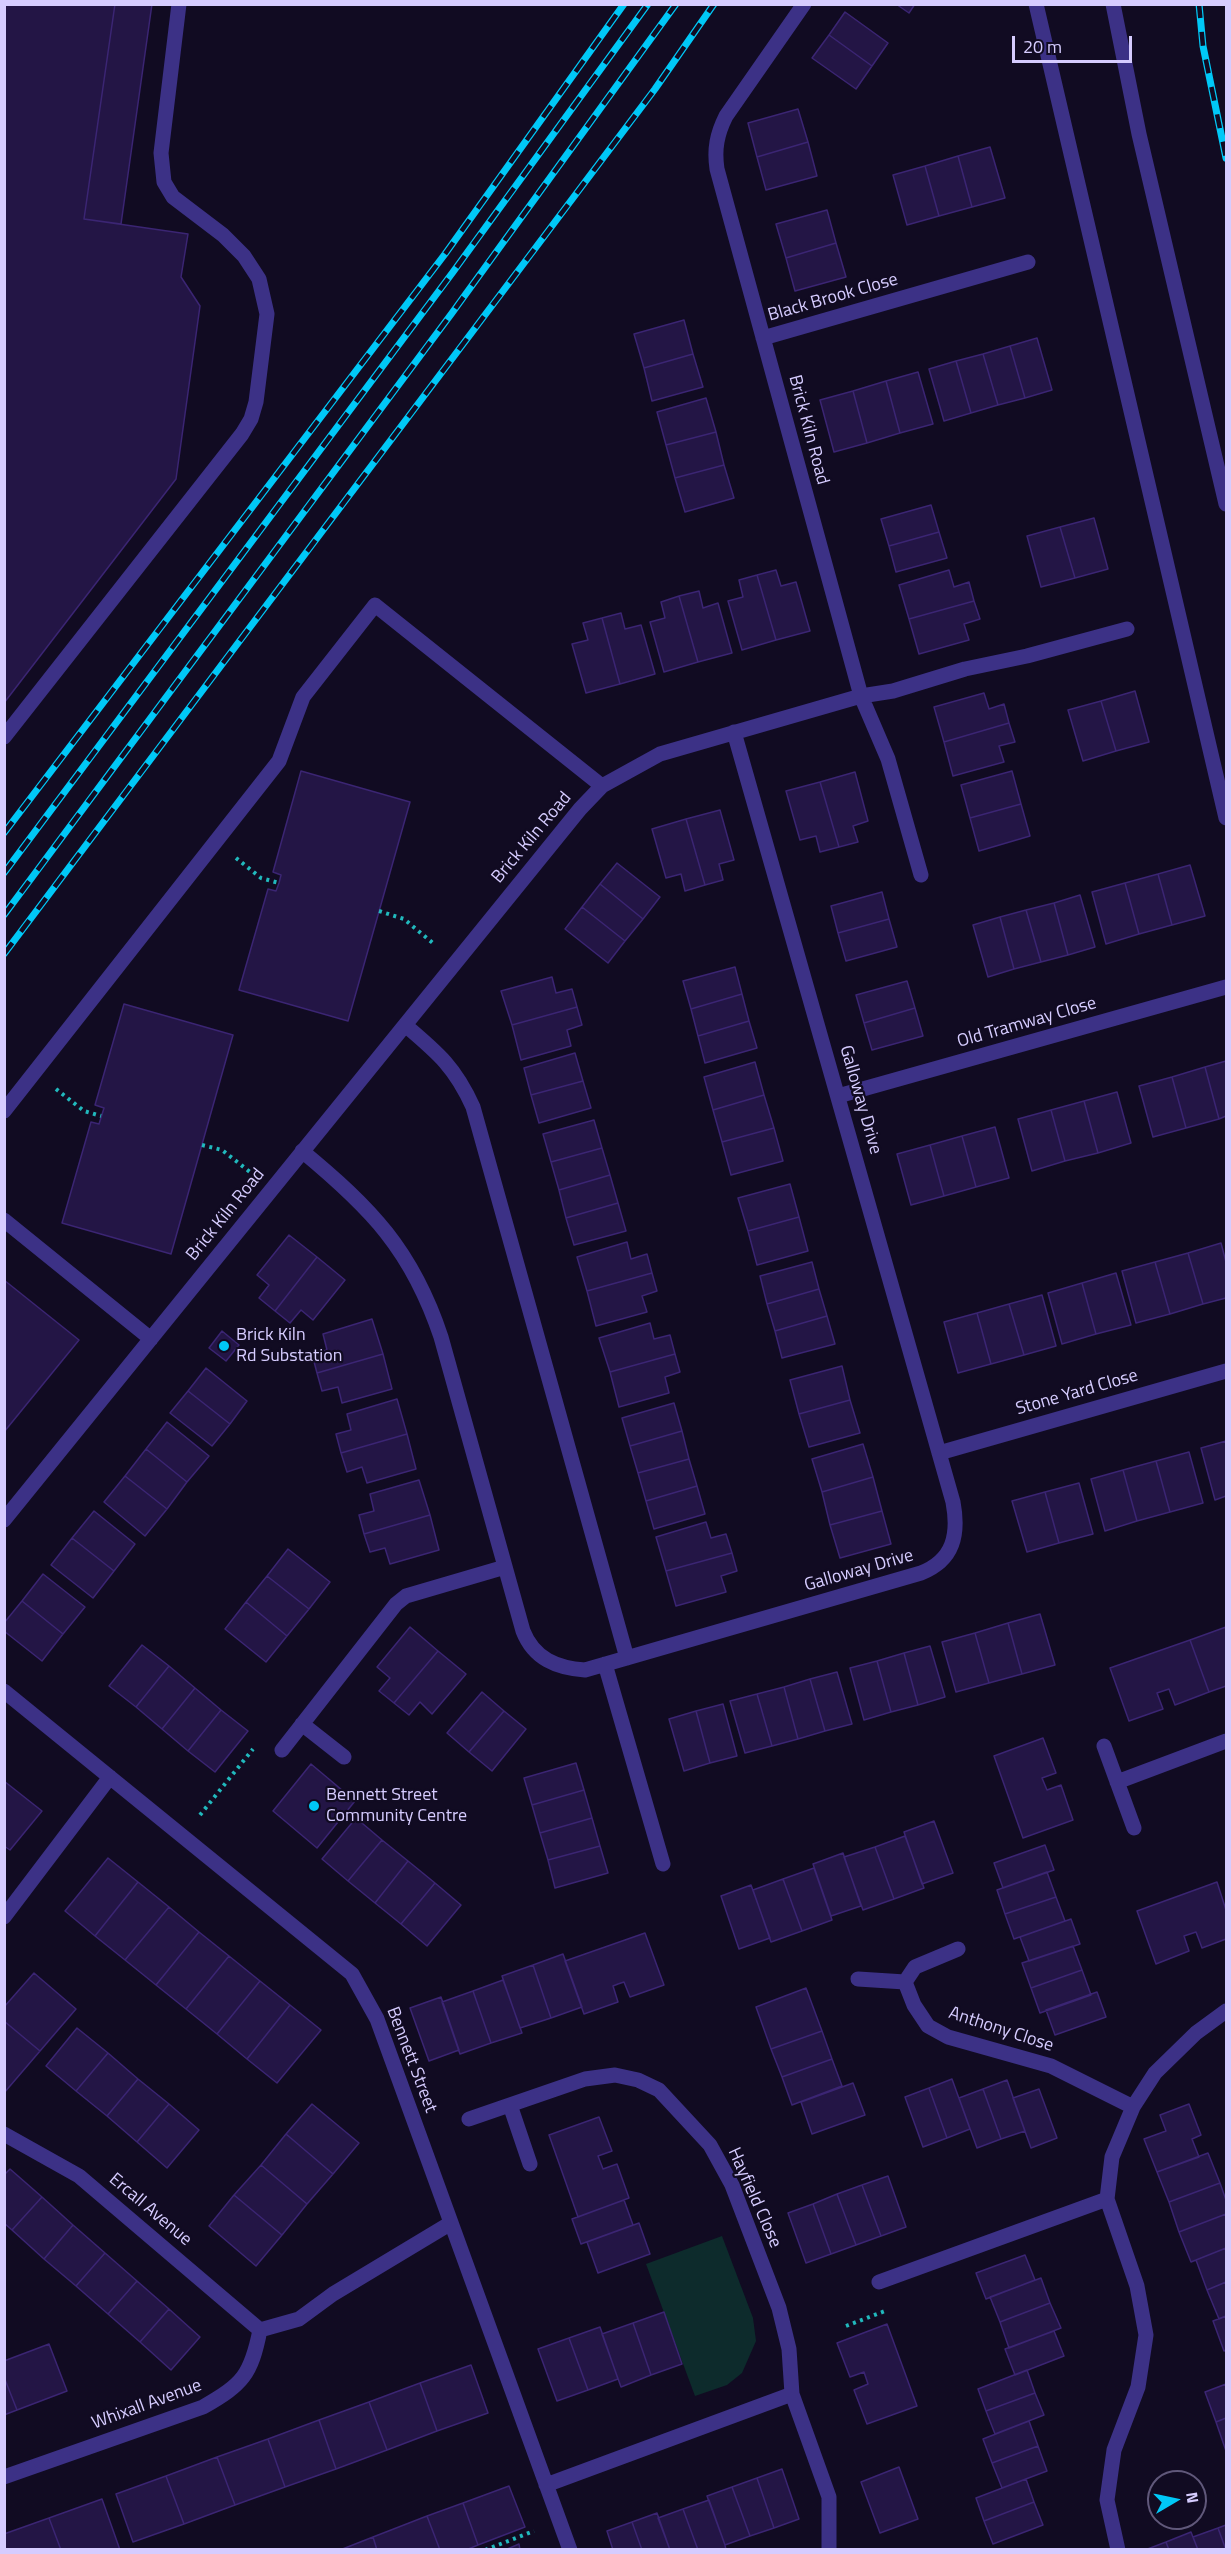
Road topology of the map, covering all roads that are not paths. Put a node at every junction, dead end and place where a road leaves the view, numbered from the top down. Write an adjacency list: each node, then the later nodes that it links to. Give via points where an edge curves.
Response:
1 (179, 4): 11 (street, via 161,153 164,182 173,197 224,235 259,279 267,314 256,402 242,434)
2 (804, 4): 6 (street, Brick Kiln Road, via 719,130 716,162)
3 (1036, 4): 13 (street)
4 (1113, 4): 7 (street, via 1138,134)
5 (1028, 262): 6 (street, Black Brook Close)
6 (763, 338): 9 (street, Brick Kiln Road)
7 (1227, 504)
8 (1127, 629): 9 (street, via 1027,657 965,669 894,691)
9 (861, 696): 10 (street, Brick Kiln Road); 14 (street, via 888,759)
10 (734, 732): 12 (street, Brick Kiln Road, via 660,754); 17 (street, Galloway Drive)
11 (4, 737)
12 (602, 786): 16 (street, Brick Kiln Road); 18 (street, via 375,605 303,697 279,761)
13 (1227, 818)
14 (921, 875)
15 (1227, 987): 17 (street, Old Tramway Close)
16 (405, 1025): 19 (street, Brick Kiln Road); 26 (street, via 442,1057 473,1107)
17 (838, 1096): 23 (street, Galloway Drive)
18 (4, 1111)
19 (302, 1151): 21 (street, Brick Kiln Road); 25 (street, Galloway Drive, via 370,1211 403,1253 417,1280 441,1337)
20 (4, 1220): 21 (street)
21 (151, 1339): 24 (street, Brick Kiln Road)
22 (1227, 1371): 23 (street, Stone Yard Close)
23 (939, 1453): 26 (street, Galloway Drive, via 956,1522 950,1550 934,1569)
24 (4, 1520)
25 (505, 1567): 27 (street, Galloway Drive, via 523,1631 536,1652 548,1662 568,1668 585,1670); 29 (street, via 406,1596)
26 (627, 1658): 27 (street, Galloway Drive)
27 (605, 1664): 37 (street)
28 (4, 1691): 34 (street, Bennett Street)
29 (302, 1724): 32 (street); 33 (street)
30 (1227, 1741): 35 (street)
31 (1104, 1746): 35 (street)
32 (282, 1750)
33 (344, 1757)
34 (110, 1778): 38 (street); 49 (street, Bennett Street, via 352,1974 377,2019)
35 (1117, 1782): 36 (street)
36 (1134, 1828)
37 (663, 1864)
38 (4, 1917)
39 (958, 1949): 41 (street, via 915,1967)
40 (858, 1978): 41 (street)
41 (905, 1982): 44 (street, Anthony Close, via 928,2026 948,2037 1051,2066)
42 (1227, 2011): 44 (street, via 1196,2033 1155,2073)
43 (510, 2105): 45 (street, Hayfield Close); 47 (street); 52 (street, Hayfield Close, via 585,2079 615,2075 659,2090 675,2105 710,2145 732,2185 779,2308 789,2349)
44 (1132, 2107): 48 (street, via 1112,2157)
45 (469, 2119)
46 (4, 2134): 51 (street, Ercall Avenue, via 78,2176)
47 (530, 2164)
48 (1107, 2199): 50 (street); 57 (street, via 1137,2286 1146,2335 1138,2387 1114,2450 1107,2500)
49 (451, 2223): 51 (street, via 298,2319); 54 (street, Bennett Street)
50 (879, 2282)
51 (260, 2330): 53 (street, Whixall Avenue, via 254,2361 233,2390 203,2407)
52 (792, 2394): 54 (street); 56 (street, Hayfield Close, via 830,2497)
53 (4, 2476)
54 (546, 2486): 55 (street, Bennett Street)
55 (570, 2550)
56 (830, 2550)
57 (1118, 2550)

